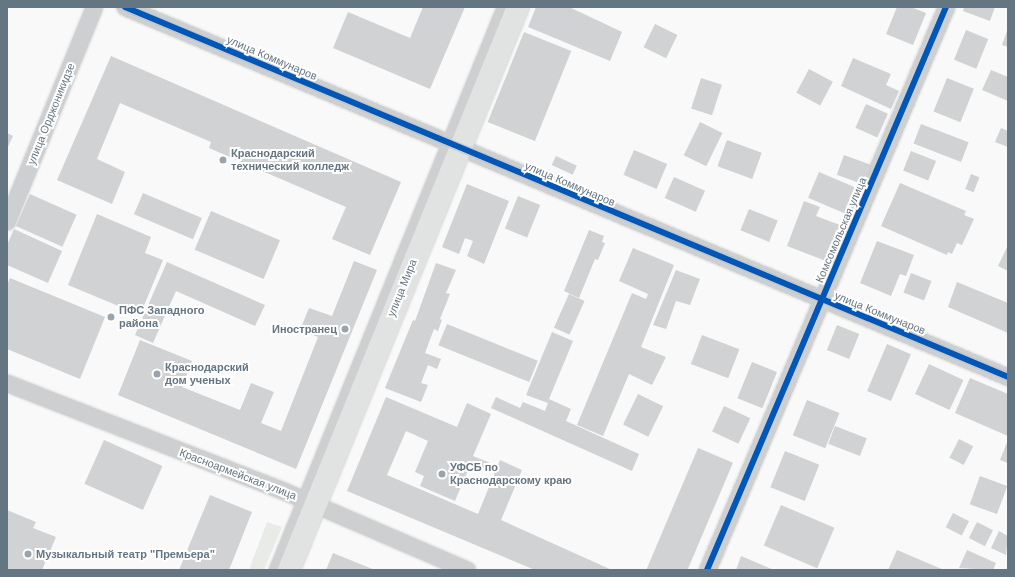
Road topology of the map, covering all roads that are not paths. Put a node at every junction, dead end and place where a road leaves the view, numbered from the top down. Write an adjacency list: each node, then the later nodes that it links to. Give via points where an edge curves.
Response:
1 (94, 7): 7 (street, улица Орджоникидзе)
2 (125, 7): 6 (street, улица Коммунаров)
3 (505, 7): 6 (street, улица Мира)
4 (518, 7): 6 (main road, улица Мира)
5 (946, 7): 8 (street, Комсомольская улица)
6 (454, 146): 8 (street, улица Коммунаров); 11 (main road, улица Мира)
7 (7, 221)
8 (822, 300): 9 (street, улица Коммунаров); 15 (street, Комсомольская улица)
9 (1008, 376)
10 (7, 383): 11 (street, Красноармейская улица)
11 (310, 502): 12 (street, улица Мира); 13 (main road, улица Мира); 14 (street, Красноармейская улица)
12 (277, 570)
13 (289, 570)
14 (467, 570)
15 (707, 570)

